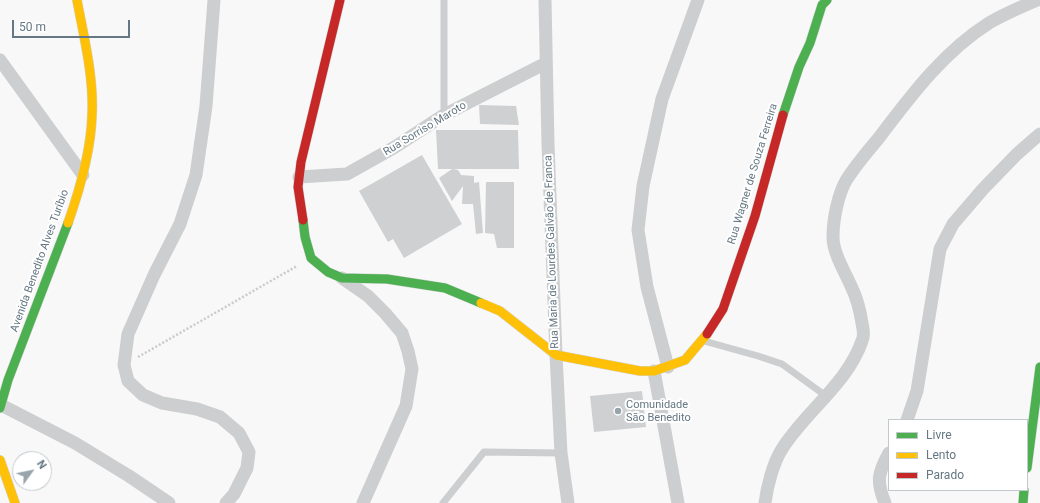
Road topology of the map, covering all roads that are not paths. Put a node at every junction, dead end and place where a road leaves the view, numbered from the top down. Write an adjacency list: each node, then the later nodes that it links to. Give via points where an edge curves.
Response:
1 (77, 0): 13 (street, Avenida Benedito Alves Turíbio, via 92,91 92,131)
2 (214, 0): 33 (street, via 206,106 196,175 180,224 128,334 124,365 128,380 144,395 162,403 197,409 220,417 239,433 249,452 247,468 234,494)
3 (340, 0): 14 (street)
4 (444, 0): 11 (lane)
5 (545, 0): 10 (street, Rua Maria de Lourdes Galvão de Franca)
6 (698, 0): 19 (street, via 662,99 643,186 638,230 647,287)
7 (1037, 0): 23 (street, via 989,23 965,40 928,76 846,180 836,210 833,238 838,260 859,308 864,336 858,354)
8 (823, 2): 16 (street, Rua Wagner de Souza Ferreira, via 781,120 755,216 723,309)
9 (0, 60): 13 (street)
10 (546, 63): 11 (street, Rua Sorriso Maroto); 17 (street, Rua Maria de Lourdes Galvão de Franca)
11 (444, 116): 14 (street, Rua Sorriso Maroto, via 347,174)
12 (1040, 134): 25 (street, via 1016,154 978,195 953,224 940,249 917,391)
13 (83, 175): 22 (street, Avenida Benedito Alves Turíbio, via 70,220)
14 (299, 177): 15 (street, via 300,214 312,258 328,272)
15 (342, 278): 17 (street, via 387,279 445,288 500,312); 34 (street, via 368,296 402,333 412,369 406,406)
16 (702, 341): 19 (street, Rua Wagner de Souza Ferreira, via 685,360); 23 (lane, via 782,364)
17 (556, 355): 20 (street, Rua Wagner de Souza Ferreira, via 640,371); 26 (street, Rua Maria de Lourdes Galvão de Franca)
18 (1040, 367): 21 (street)
19 (668, 368): 20 (street, Rua Wagner de Souza Ferreira)
20 (654, 371): 37 (street)
21 (1039, 380): 29 (street)
22 (3, 386): 24 (street, Avenida Benedito Alves Turíbio)
23 (826, 396): 38 (street, via 797,428 781,451 767,486)
24 (0, 406): 32 (street, via 75,443)
25 (907, 419)
26 (561, 452): 35 (lane, via 484,452); 36 (street, Rua Maria de Lourdes Galvão de Franca)
27 (888, 455): 39 (street, via 880,469 879,488)
28 (0, 460): 31 (street)
29 (1028, 461)
30 (1024, 491): 40 (street)
31 (15, 503)
32 (169, 503)
33 (226, 503)
34 (363, 503)
35 (443, 503)
36 (568, 503)
37 (678, 503)
38 (765, 503)
39 (885, 503)
40 (1023, 503)

